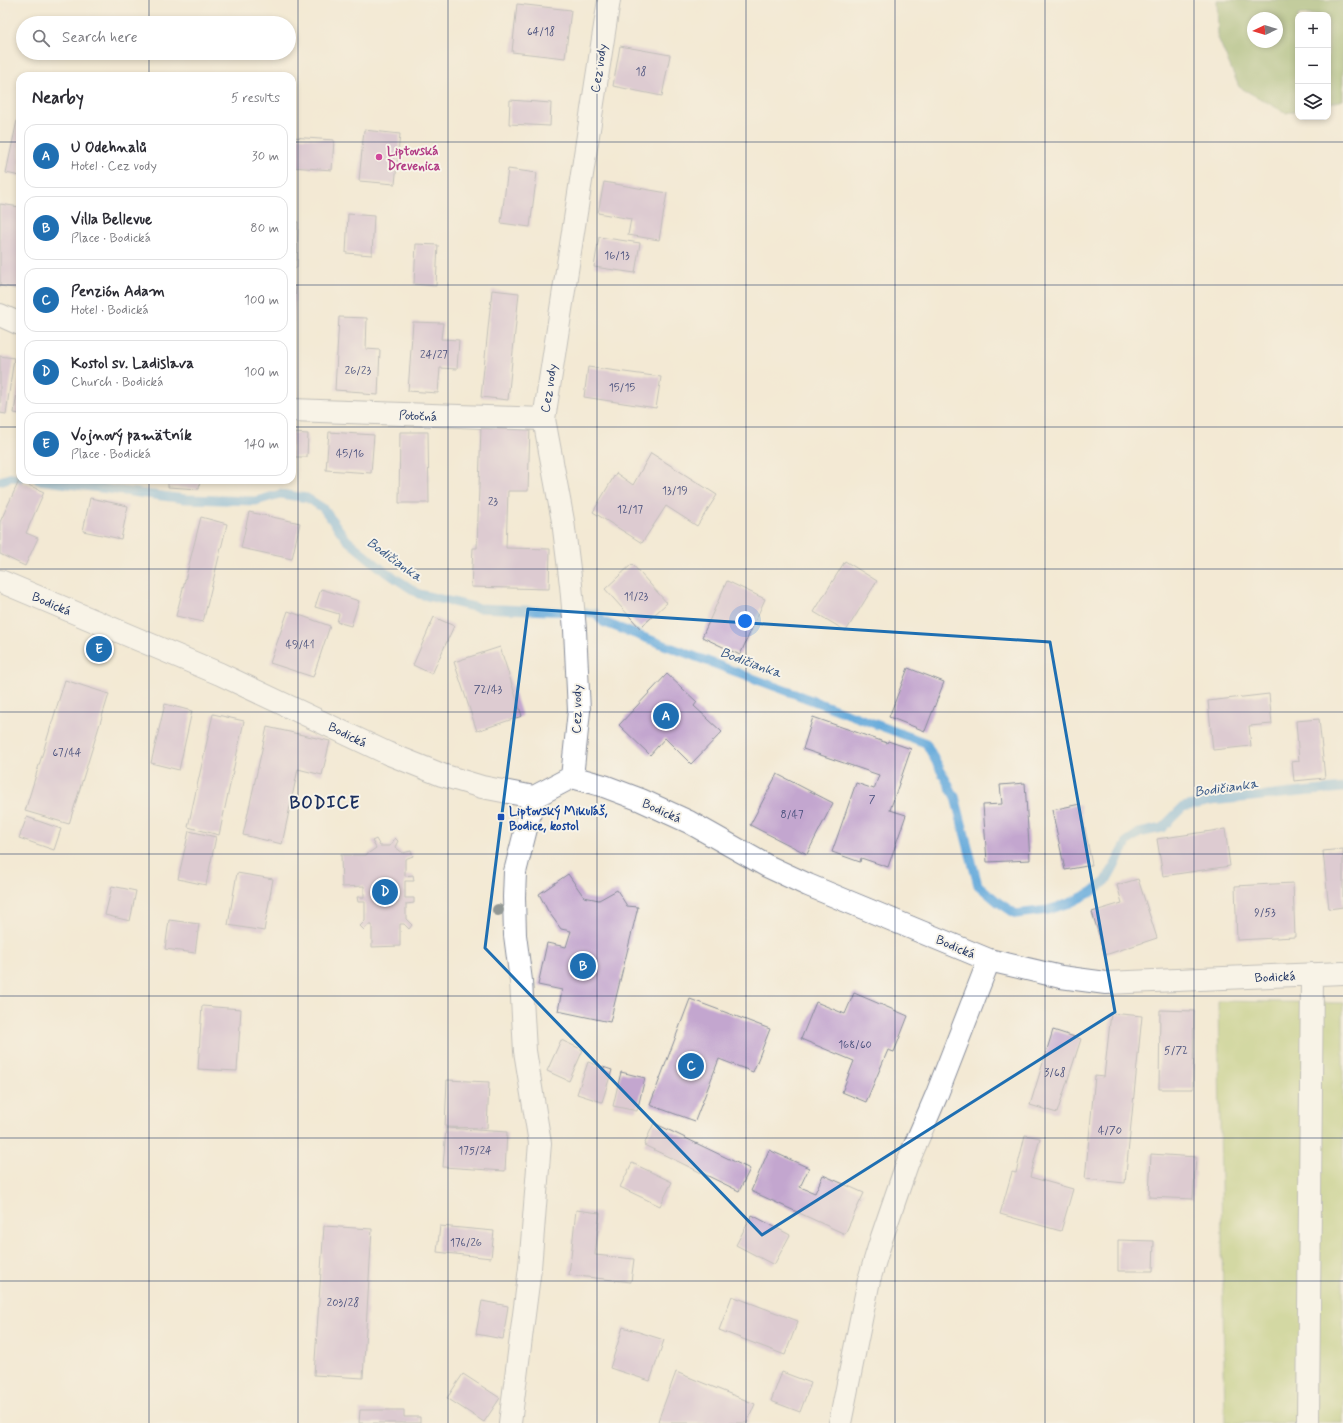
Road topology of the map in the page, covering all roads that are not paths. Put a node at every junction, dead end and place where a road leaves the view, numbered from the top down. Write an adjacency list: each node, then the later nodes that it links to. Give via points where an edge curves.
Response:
1 (609, 0): 5 (street, Cez vody)
2 (0, 315): 3 (street)
3 (16, 322)
4 (296, 410): 5 (street, Potočná)
5 (544, 419): 7 (street, Cez vody, via 563,521 575,630 579,711)
6 (0, 581): 8 (street, Bodická, via 220,674 413,764 482,787)
7 (572, 777): 8 (street); 9 (street, Bodická, via 641,800 689,822 767,866 808,885)
8 (534, 797): 12 (street, via 515,872 514,897 525,1050 540,1143 530,1268)
9 (989, 960): 11 (street, Bodická, via 1061,977 1106,983); 13 (street, via 907,1164 882,1237 869,1280)
10 (1343, 973): 11 (street, Bodická)
11 (1312, 974): 14 (street)
12 (510, 1423)
13 (840, 1423)
14 (1308, 1423)

